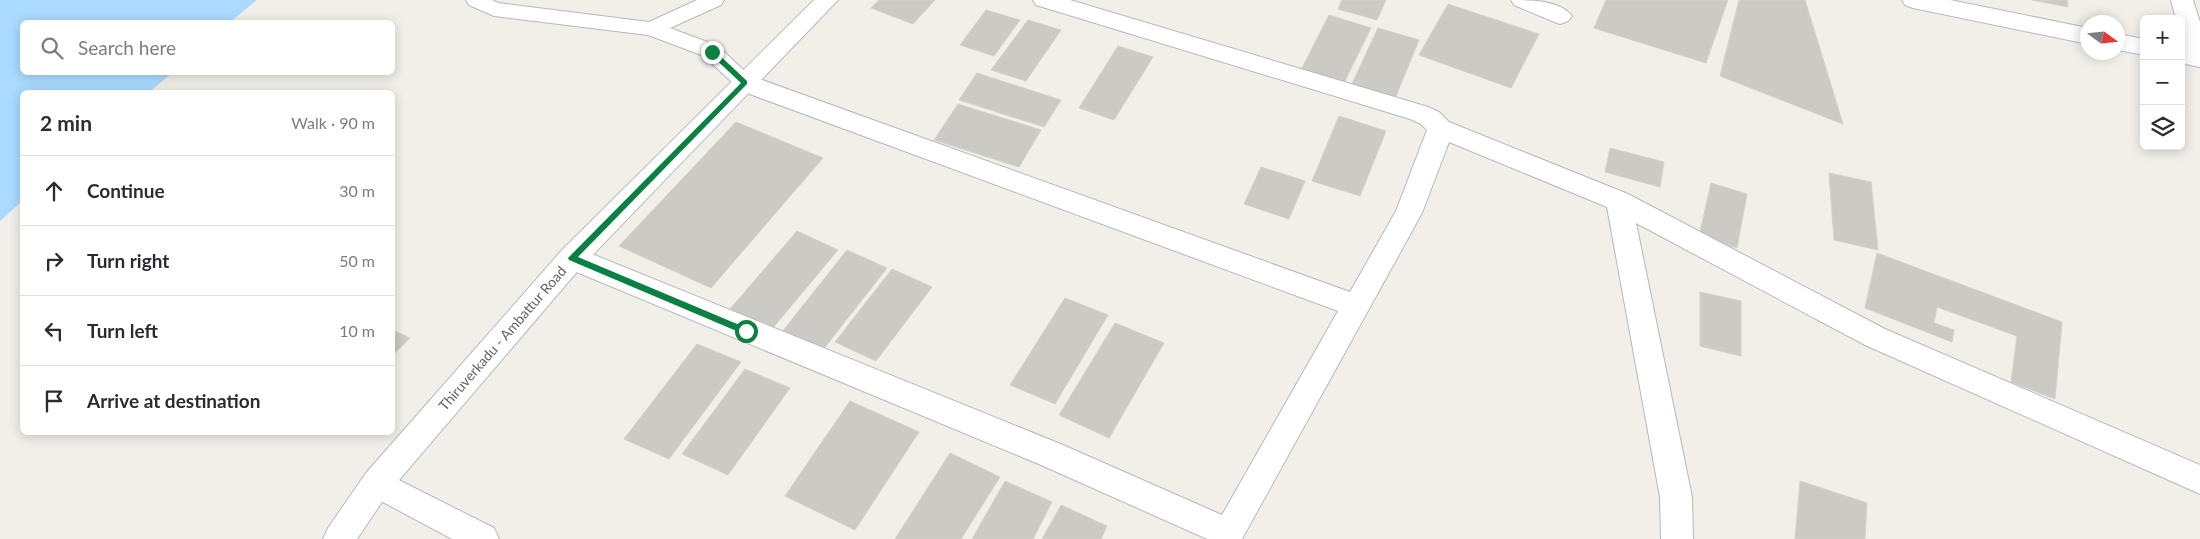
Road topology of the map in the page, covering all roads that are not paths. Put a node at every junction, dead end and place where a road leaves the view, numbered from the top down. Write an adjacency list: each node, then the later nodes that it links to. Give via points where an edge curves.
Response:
1 (476, 0): 10 (lane, via 494,9)
2 (714, 0): 10 (lane)
3 (827, 0): 16 (street, Thiruverkadu - Ambattur Road)
4 (1044, 0): 17 (street, via 1419,113)
5 (1522, 0): 9 (street)
6 (1914, 0): 8 (street)
7 (2182, 0): 15 (street)
8 (1946, 3): 11 (street)
9 (1560, 16)
10 (651, 29): 16 (lane, via 712,52)
11 (2080, 34)
12 (2125, 44): 13 (street)
13 (2140, 47)
14 (2185, 56): 15 (street)
15 (2200, 59)
16 (745, 83): 19 (street, Thiruverkadu - Ambattur Road); 20 (street)
17 (1440, 128): 18 (street); 20 (street, via 1409,213)
18 (1619, 200): 21 (street, via 1875,337); 26 (street, via 1676,497)
19 (572, 258): 22 (street, Thiruverkadu - Ambattur Road); 23 (street, via 1052,455)
20 (1356, 306): 23 (street)
21 (2200, 480)
22 (377, 483): 24 (street, Thiruverkadu - Ambattur Road); 25 (street)
23 (1227, 536)
24 (339, 539)
25 (483, 539)
26 (1677, 539)

